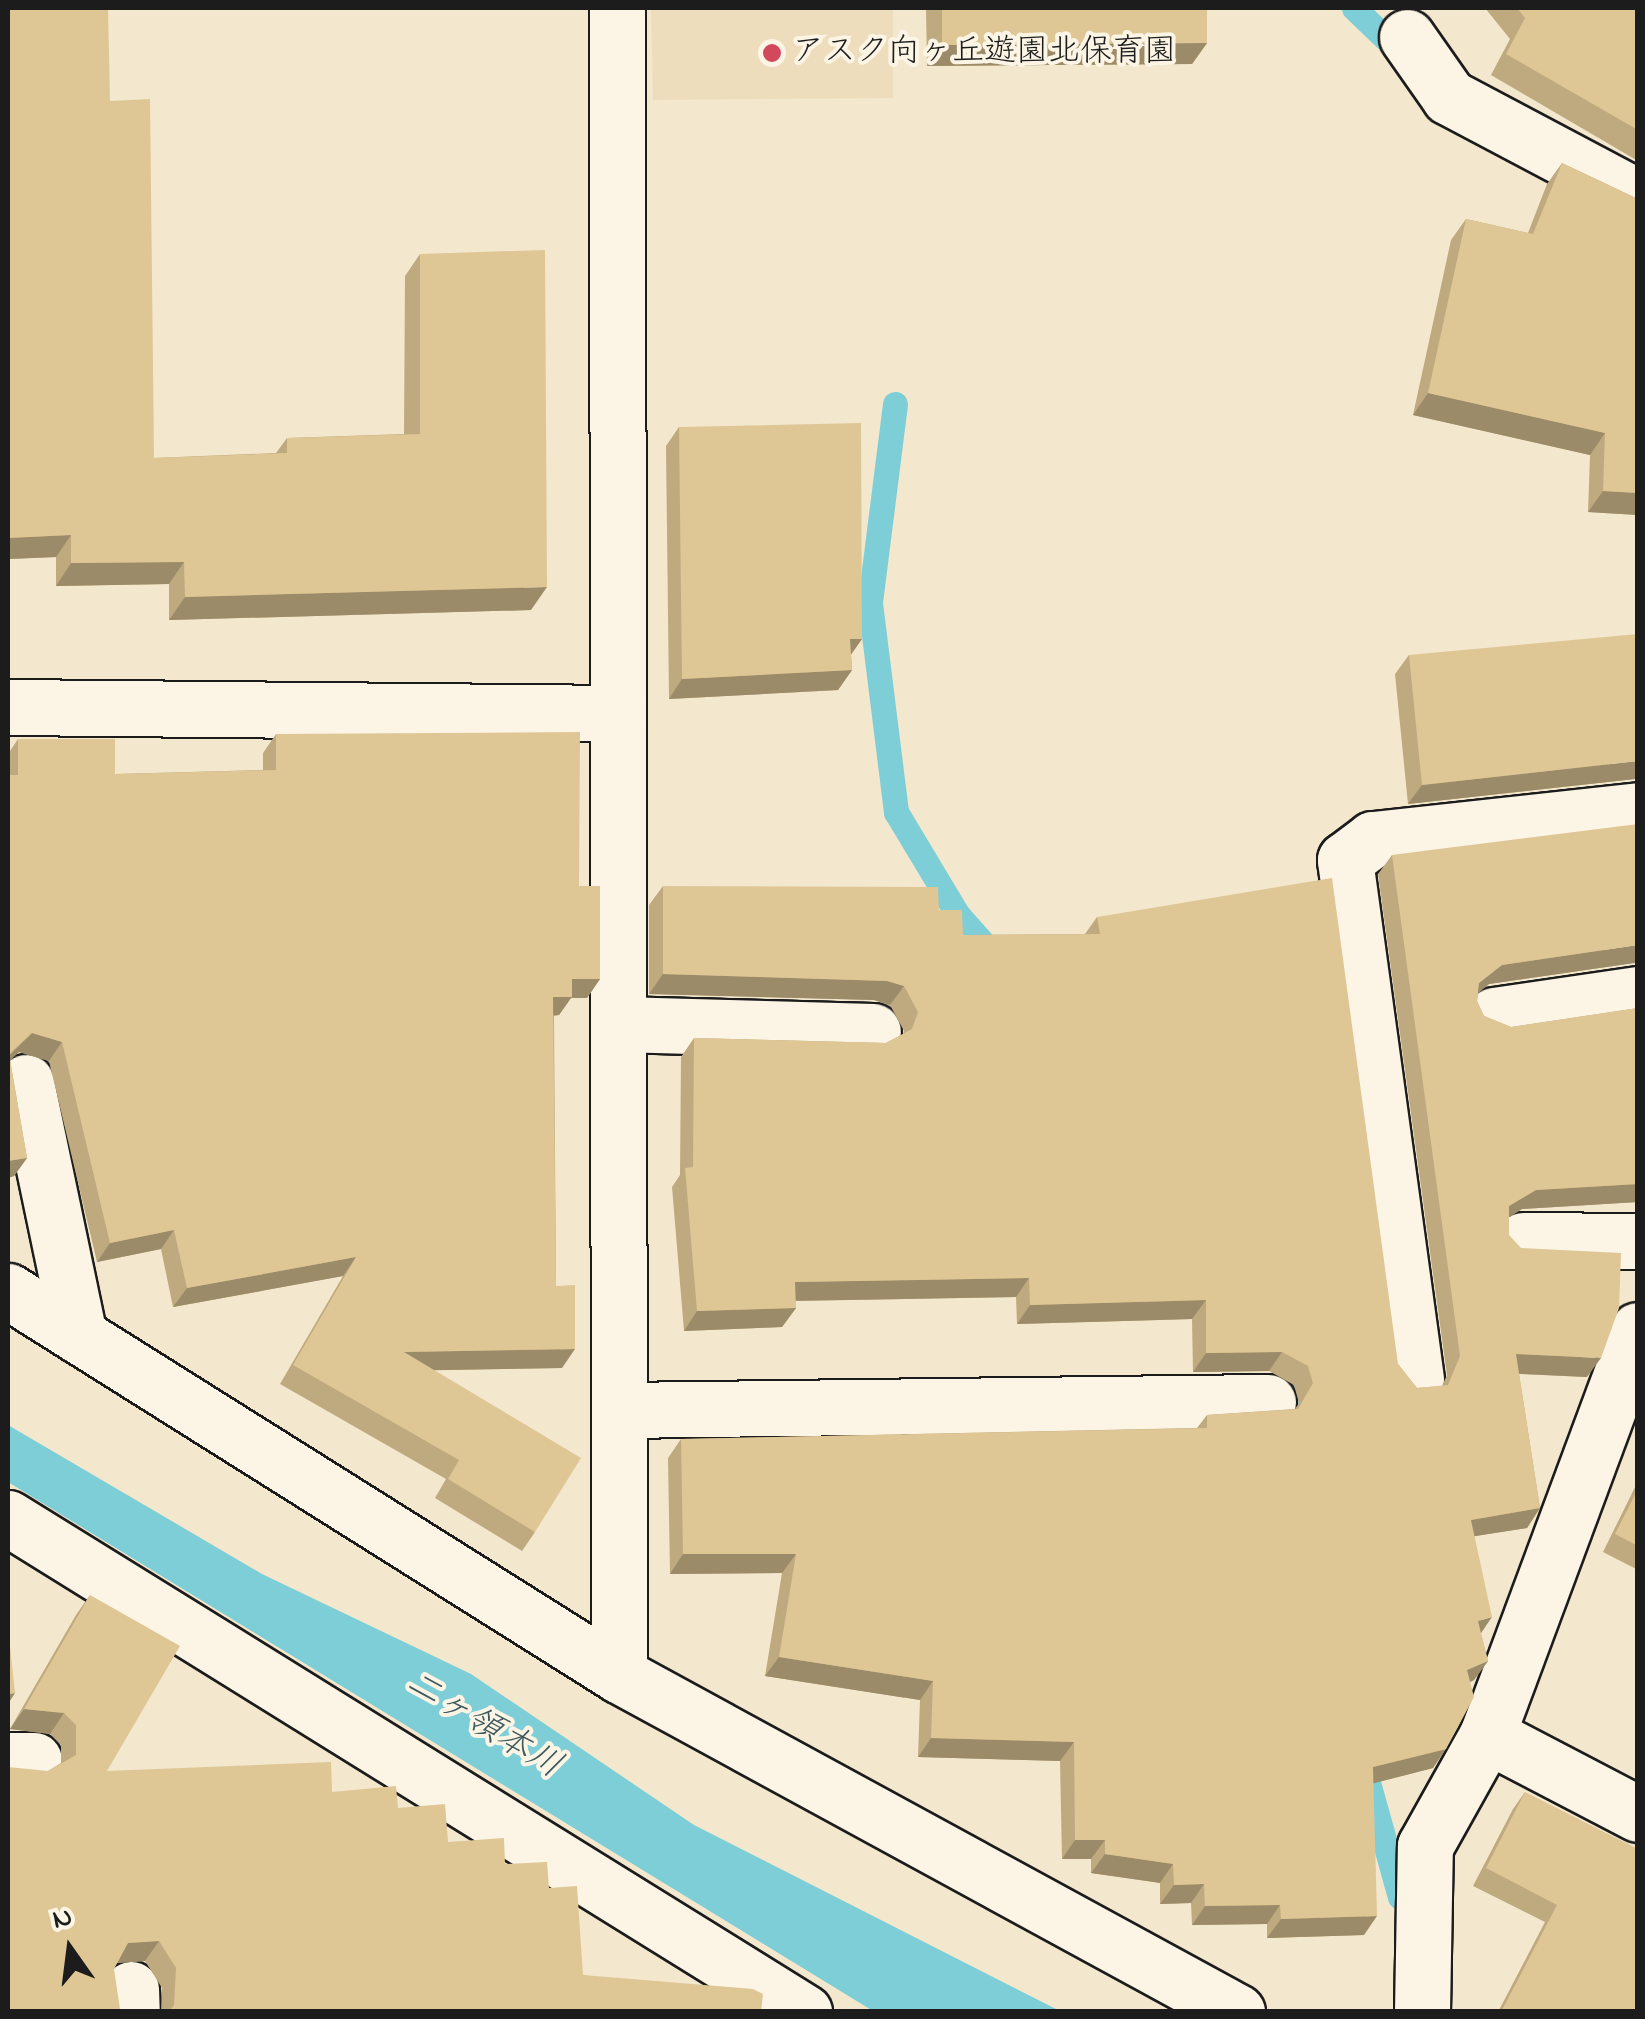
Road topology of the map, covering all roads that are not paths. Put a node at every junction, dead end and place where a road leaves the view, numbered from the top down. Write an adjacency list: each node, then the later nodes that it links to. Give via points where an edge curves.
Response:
1 (616, 8): 5 (street)
2 (1407, 37): 3 (street, via 1449,97)
3 (1638, 197)
4 (8, 707): 5 (street)
5 (618, 713): 9 (street)
6 (1638, 810): 17 (street, via 1373,839 1345,860)
7 (1638, 994): 8 (street)
8 (1494, 1015)
9 (618, 1024): 10 (street); 20 (street)
10 (872, 1032)
11 (26, 1082): 16 (street)
12 (1523, 1240): 13 (street)
13 (1638, 1240)
14 (8, 1290): 16 (street)
15 (1638, 1330): 18 (street)
16 (79, 1336): 22 (street)
17 (1416, 1379)
18 (1626, 1401): 23 (street)
19 (1268, 1402): 20 (street)
20 (619, 1410): 22 (street)
21 (8, 1518): 25 (street)
22 (619, 1675): 26 (street)
23 (1487, 1736): 24 (street); 27 (street, via 1425,1846)
24 (1638, 1814)
25 (804, 2012)
26 (1238, 2012)
27 (1422, 2012)

